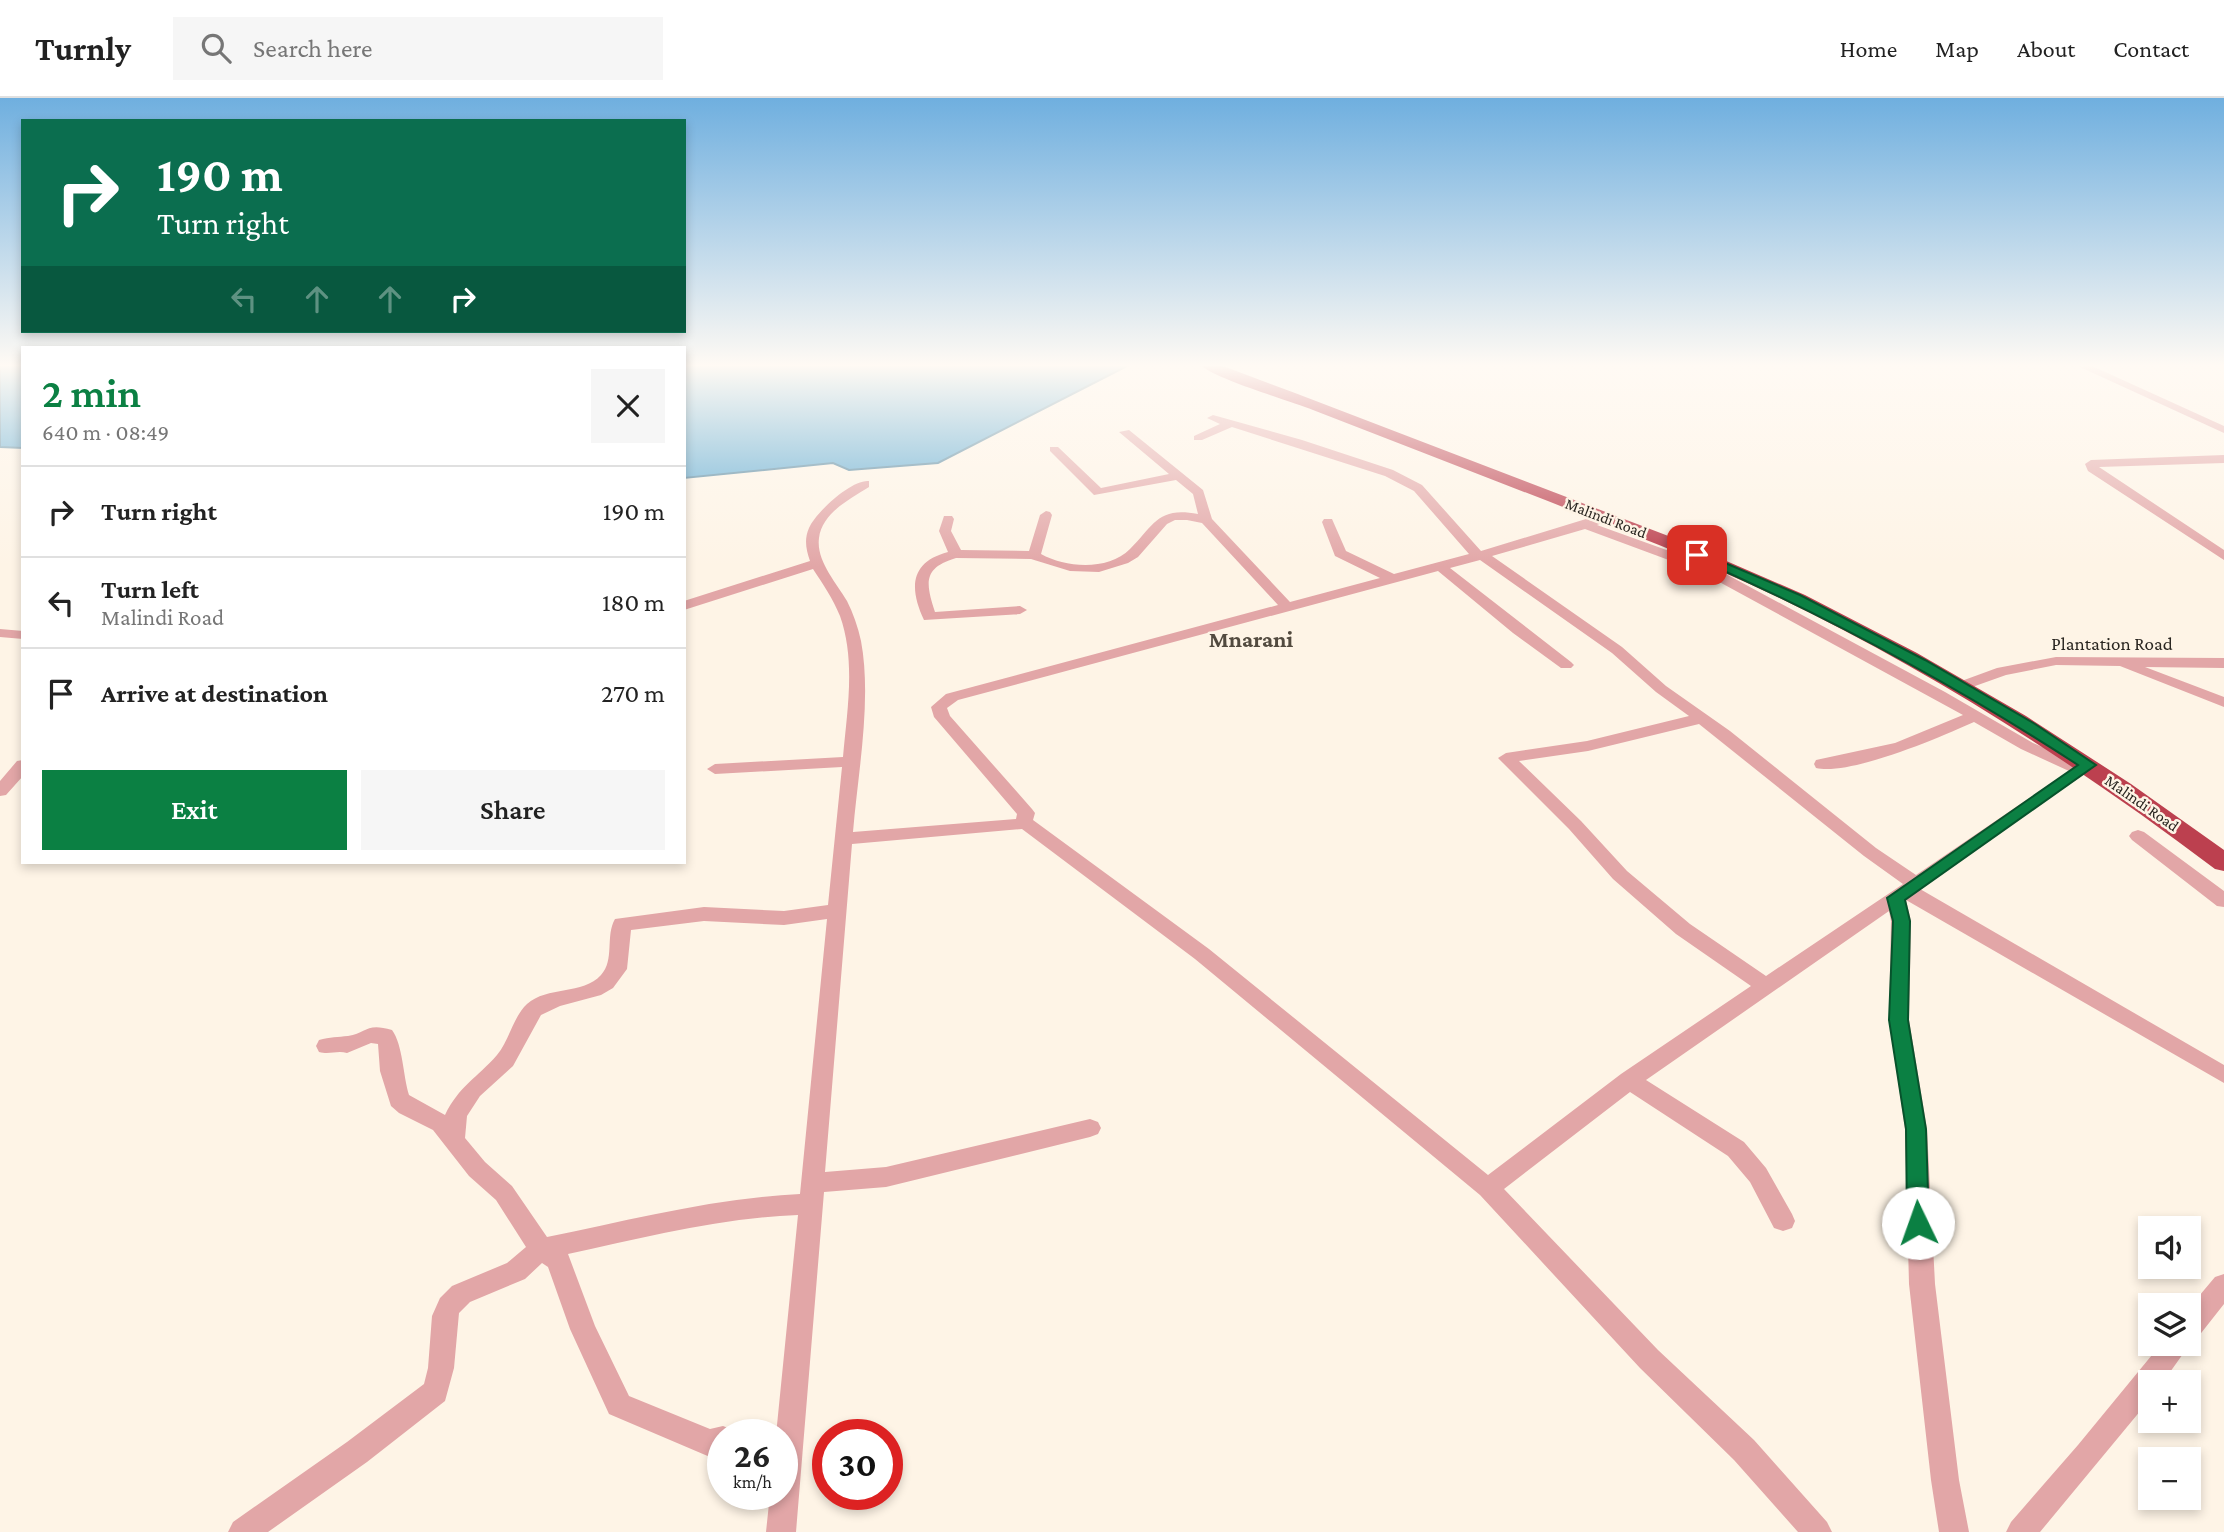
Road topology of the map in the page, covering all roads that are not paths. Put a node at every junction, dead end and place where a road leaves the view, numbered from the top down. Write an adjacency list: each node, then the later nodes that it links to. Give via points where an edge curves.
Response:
1 (1126, 433): 8 (street)
2 (1209, 433): 5 (street)
3 (1266, 433): 18 (street, via 1389,473 1418,488)
4 (1375, 433): 14 (highway, Malindi Road)
5 (1198, 438)
6 (1054, 449): 8 (street, via 1098,492)
7 (2224, 459): 17 (street, via 2091,464)
8 (1177, 476): 12 (street, via 1199,493)
9 (865, 484): 19 (street, via 838,502 815,526 811,546)
10 (1046, 515): 16 (street)
11 (948, 519): 15 (street, via 945,531)
12 (1206, 520): 16 (street, via 1169,517 1116,565 1073,568); 23 (street)
13 (1328, 522): 21 (street, via 1339,552)
14 (1594, 522): 18 (street); 30 (highway, Malindi Road, via 1650,534 1796,598); 32 (street, via 1706,569)
15 (956, 554): 16 (street); 24 (street, via 935,558 923,573 921,590 929,617)
16 (1034, 555)
17 (2224, 555)
18 (1480, 556): 20 (street); 33 (street, via 1617,650)
19 (817, 563): 22 (street); 34 (street, via 847,615 858,654)
20 (1440, 566): 21 (street); 29 (street)
21 (1392, 579): 23 (street)
22 (686, 605)
23 (1287, 607): 40 (street, via 942,703 942,717 1026,813)
24 (1020, 610)
25 (0, 632): 26 (street)
26 (21, 635)
27 (2120, 662): 28 (street, Plantation Road); 30 (street, Plantation Road, via 2029,664); 31 (street)
28 (2224, 663)
29 (1566, 665)
30 (1961, 686): 37 (highway, Malindi Road)
31 (2224, 702)
32 (1975, 715): 35 (street, via 1920,741 1859,760); 37 (street, via 2027,746)
33 (1703, 718): 44 (street, via 1870,852); 47 (street, via 1588,746 1506,758 1620,875 1683,929)
34 (850, 762): 38 (street); 42 (street)
35 (1822, 764)
36 (21, 767): 39 (street)
37 (2085, 768): 43 (highway, Malindi Road); 44 (street)
38 (715, 769)
39 (0, 791)
40 (1024, 822): 42 (street, via 1011,827); 53 (street, via 1219,968)
41 (2138, 836): 45 (street)
42 (842, 839): 46 (street)
43 (2224, 863)
44 (1906, 890): 47 (street); 49 (street); 64 (street, via 1899,1020 1916,1129 1922,1284)
45 (2224, 901)
46 (836, 911): 52 (street, via 784,918 704,914 622,924 617,969 594,990 554,999 534,1010 505,1060 472,1090 456,1115); 54 (street)
47 (1766, 986): 50 (street)
48 (327, 1046): 52 (street, via 347,1045 369,1035 385,1036 399,1100 441,1124)
49 (2224, 1075)
50 (1629, 1080): 53 (street); 55 (street, via 1735,1149 1758,1175)
51 (1090, 1128): 54 (street)
52 (454, 1139): 56 (street, via 503,1193)
53 (1488, 1188): 63 (street, via 1649,1359 1744,1450)
54 (811, 1193): 56 (street, via 767,1206); 62 (street)
55 (1783, 1221)
56 (541, 1249): 60 (street, via 558,1260 583,1329 619,1405); 61 (street, via 516,1271 461,1294 449,1306 435,1392)
57 (2224, 1285): 58 (street)
58 (2201, 1313)
59 (2167, 1356): 65 (street)
60 (707, 1442)
61 (243, 1532)
62 (781, 1532)
63 (1817, 1532)
64 (1954, 1532)
65 (2021, 1532)

